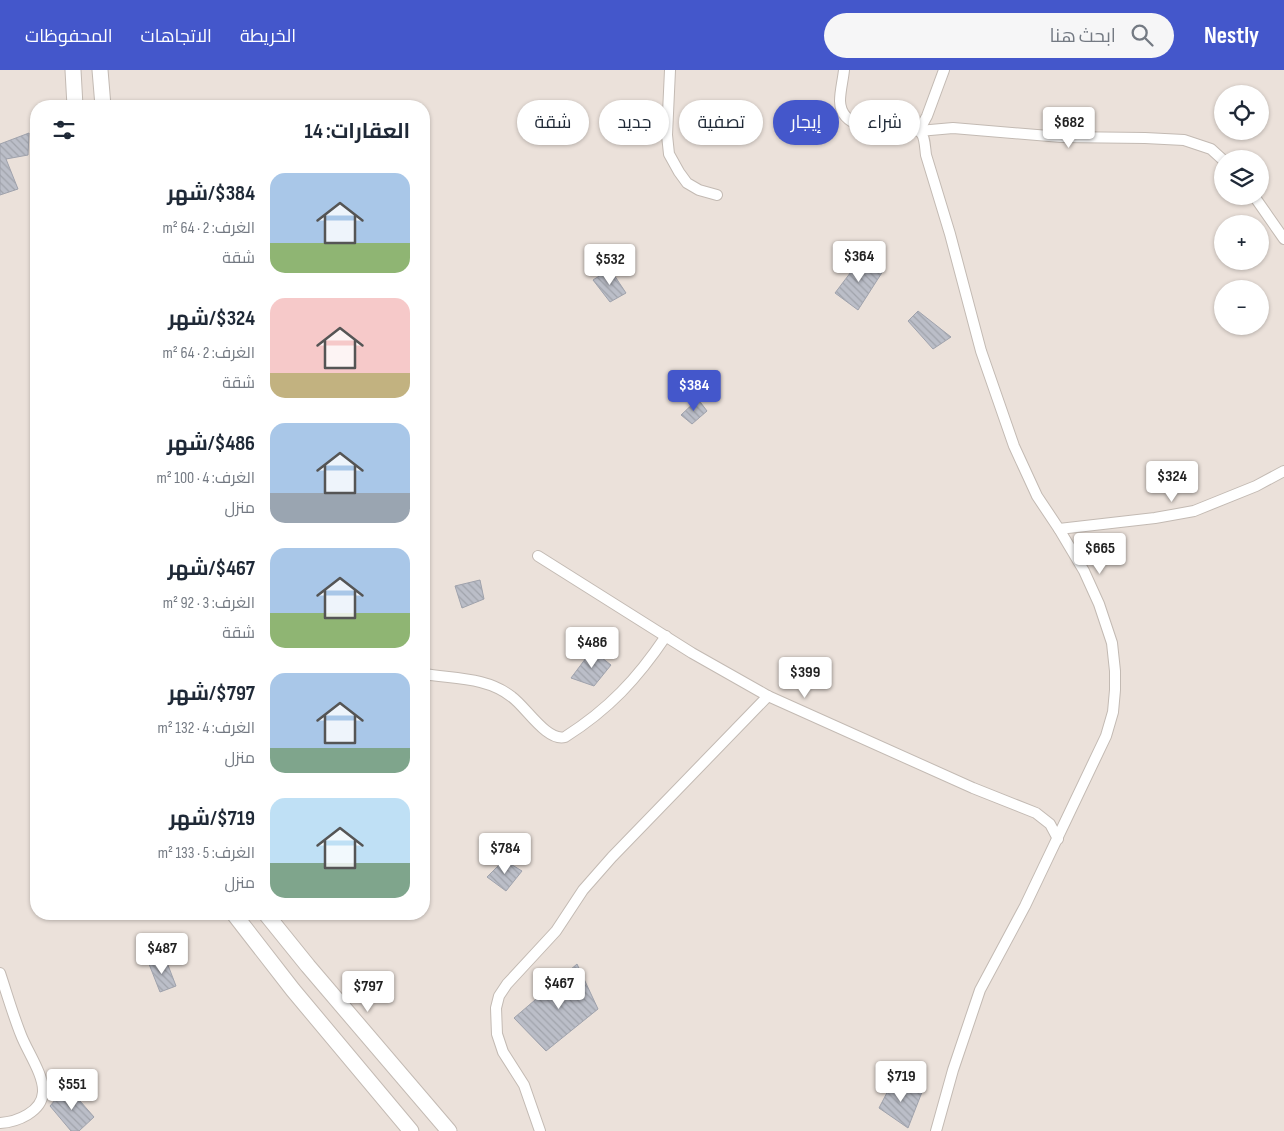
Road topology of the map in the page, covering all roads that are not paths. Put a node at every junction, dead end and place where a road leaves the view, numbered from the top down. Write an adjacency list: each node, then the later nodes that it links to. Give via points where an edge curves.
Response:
1 (73, 70): 6 (main road)
2 (100, 70): 7 (main road)
3 (670, 70): 13 (street, via 669,154 687,183)
4 (844, 70): 8 (street, via 840,102)
5 (944, 70): 9 (street)
6 (75, 100)
7 (102, 100)
8 (849, 119)
9 (920, 129)
10 (920, 131): 12 (street, via 953,128 1061,137 1184,140)
11 (920, 132): 17 (street, via 994,392 1028,477)
12 (1214, 152)
13 (717, 195)
14 (1260, 205): 15 (street)
15 (1284, 239)
16 (1284, 471): 17 (street, via 1194,511)
17 (1060, 529): 22 (street, via 1100,604 1112,643 1115,680 1113,712 1106,736)
18 (538, 556): 19 (street)
19 (666, 636): 20 (street, via 620,695 597,715 560,739 547,732 512,696 494,686); 21 (street)
20 (430, 675)
21 (768, 696): 22 (street, via 1036,813 1050,824); 29 (street, via 606,864 583,890 556,931 499,996 497,1034 503,1052 524,1085)
22 (1058, 839): 30 (street, via 980,990)
23 (239, 920): 27 (main road)
24 (271, 920): 28 (main road)
25 (0, 973): 26 (street, via 43,1093 38,1105 25,1117)
26 (0, 1123)
27 (411, 1131)
28 (448, 1131)
29 (540, 1131)
30 (936, 1131)

